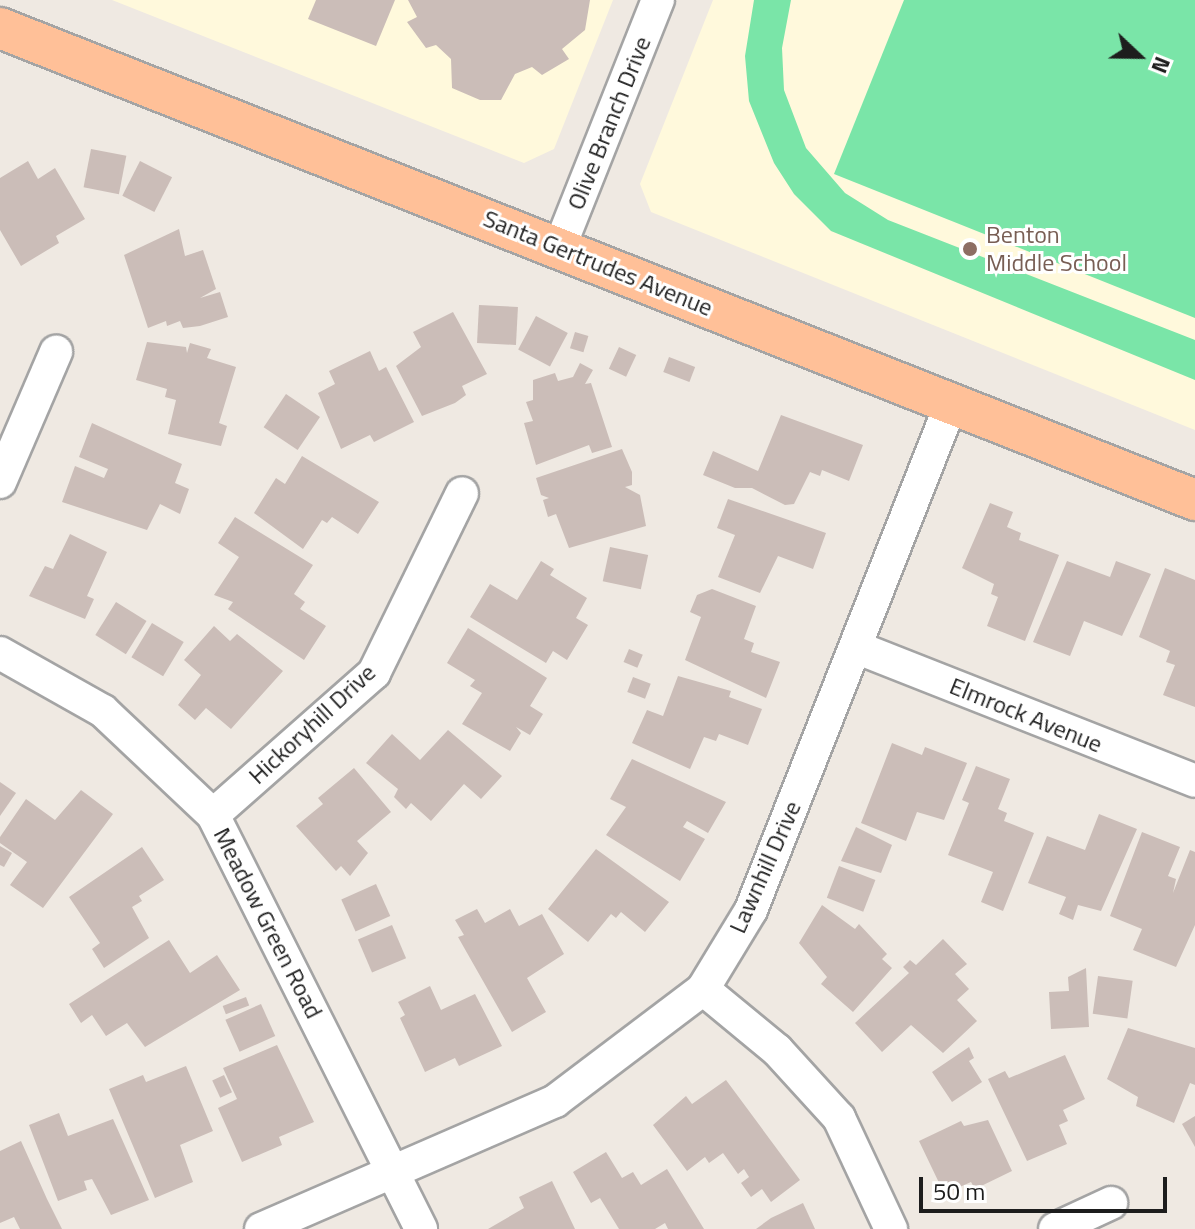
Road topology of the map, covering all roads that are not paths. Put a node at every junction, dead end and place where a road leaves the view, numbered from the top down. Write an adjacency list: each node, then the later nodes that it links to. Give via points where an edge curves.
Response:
1 (658, 0): 3 (street, Olive Branch Drive)
2 (0, 28): 3 (main road, Santa Gertrudes Avenue)
3 (560, 246): 5 (main road, Santa Gertrudes Avenue)
4 (56, 352): 6 (street)
5 (951, 404): 8 (main road, Santa Gertrudes Avenue); 9 (street, Lawnhill Drive)
6 (0, 482)
7 (462, 493): 12 (street, Hickoryhill Drive, via 374,673)
8 (1195, 500)
9 (858, 648): 11 (street, Elmrock Avenue); 13 (street, Lawnhill Drive, via 751,910)
10 (0, 653): 12 (street, Meadow Green Road, via 103,711)
11 (1195, 781)
12 (213, 815): 14 (street, Meadow Green Road)
13 (703, 989): 14 (street, Lawnhill Drive, via 555,1101); 18 (street, via 777,1050 839,1118)
14 (394, 1171): 16 (street, Lawnhill Drive); 17 (street, Meadow Green Road)
15 (1111, 1203): 19 (street)
16 (261, 1229)
17 (421, 1229)
18 (891, 1229)
19 (1055, 1229)

